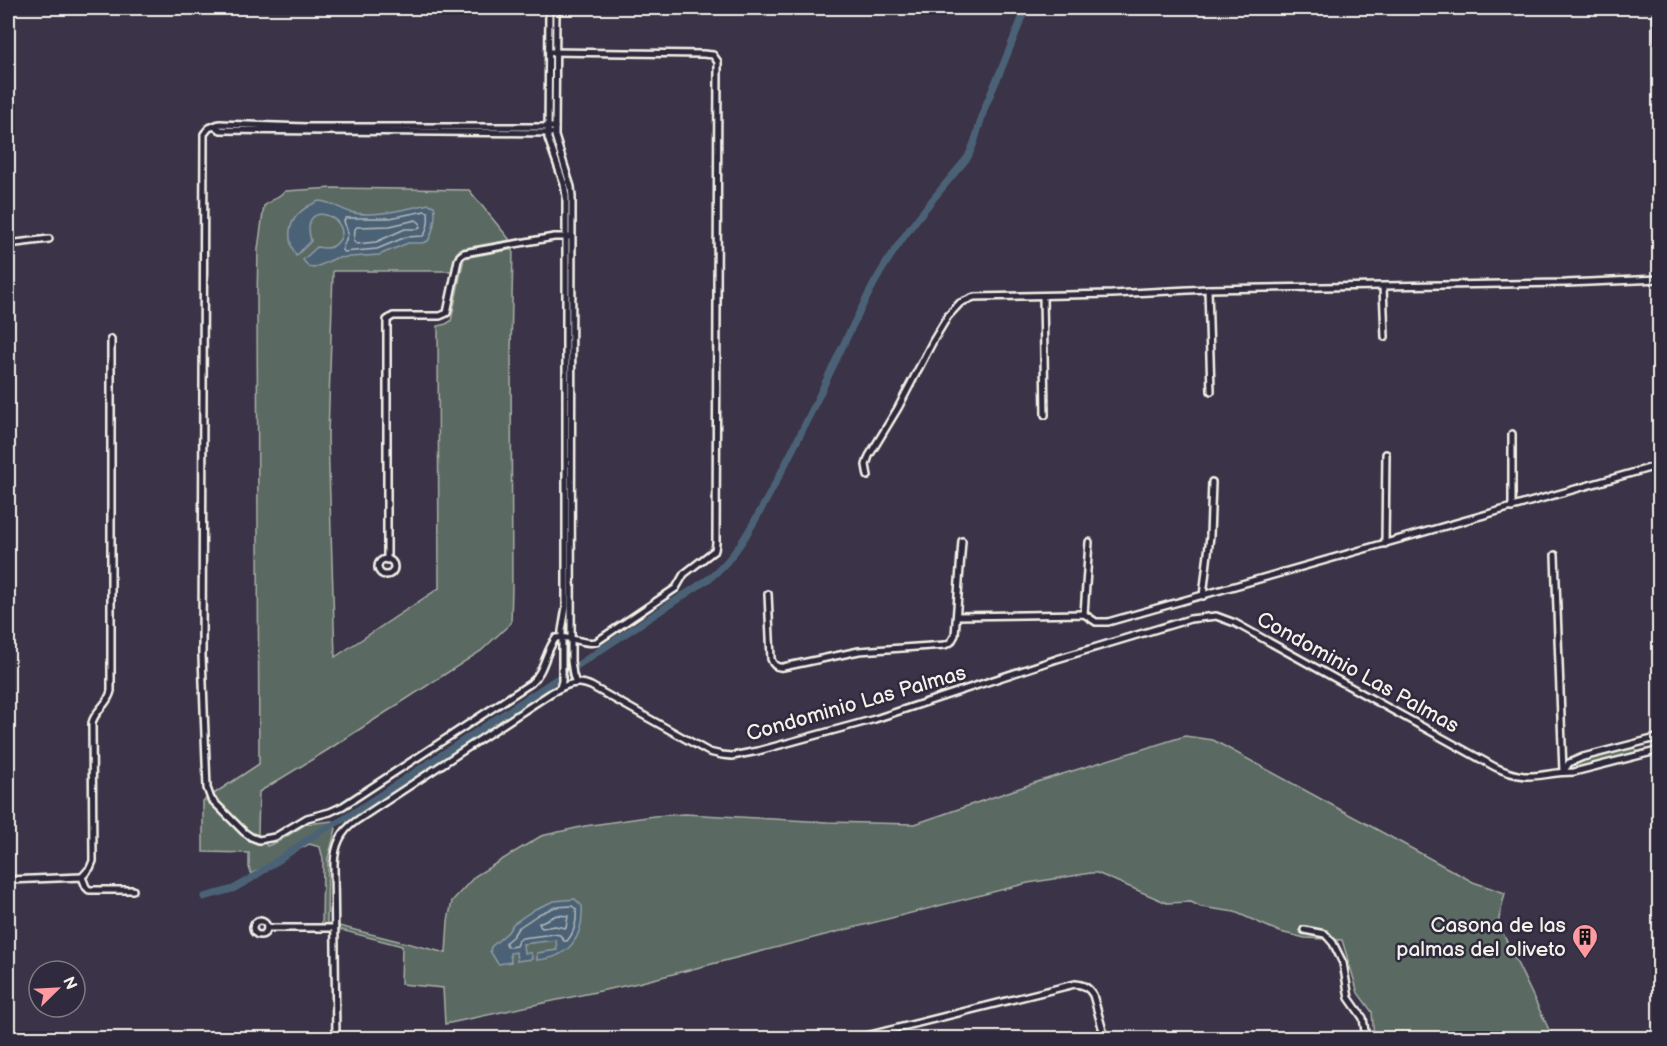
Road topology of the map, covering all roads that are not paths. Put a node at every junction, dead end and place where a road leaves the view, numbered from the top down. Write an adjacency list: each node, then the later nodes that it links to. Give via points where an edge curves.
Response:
1 (549, 8): 4 (street)
2 (556, 8): 4 (street)
3 (1658, 8): 5 (main road)
4 (552, 52): 6 (street); 34 (street, via 704,54 713,55 718,62 715,550 684,574 676,588 596,642)
5 (1659, 66)
6 (552, 130): 7 (street, via 550,142 566,193); 33 (street, via 219,124 206,132 202,656 207,788 211,799 244,832 259,840 275,837 307,818 337,809 531,683 540,673 555,639)
7 (569, 237): 28 (street, via 465,253 459,258 446,314 393,316 387,320); 33 (street, via 566,607); 34 (street)
8 (49, 239): 9 (street)
9 (8, 244)
10 (1659, 279): 11 (street)
11 (1383, 287): 12 (street); 14 (street)
12 (1208, 289): 13 (street); 16 (street)
13 (1043, 296): 17 (street); 21 (street, via 980,296 964,301 952,311 868,456)
14 (1385, 337)
15 (111, 339): 40 (street, via 111,691 92,723 93,861)
16 (1211, 391)
17 (1045, 415)
18 (1512, 434): 23 (street)
19 (1386, 454): 26 (street)
20 (1659, 465): 23 (street)
21 (868, 476)
22 (1212, 482): 30 (street)
23 (1512, 508): 26 (street)
24 (962, 541): 32 (street)
25 (1089, 542): 31 (street)
26 (1385, 544): 30 (street)
27 (1555, 555): 39 (street)
28 (387, 560)
29 (768, 594): 32 (street, via 771,659 780,667 860,651 945,645 954,638)
30 (1203, 596): 31 (street, via 1108,622 1096,622)
31 (1084, 614): 32 (street)
32 (957, 616)
33 (562, 637): 34 (street); 36 (street)
34 (572, 640): 35 (street)
35 (576, 683): 36 (street); 39 (street, Condominio Las Palmas, via 603,691 709,752 732,756 875,719 1190,619 1216,616 1502,771 1530,777)
36 (560, 688): 44 (street, via 346,829 334,855)
37 (1659, 737): 39 (street, Condominio Las Palmas, via 1583,757 1569,763)
38 (1659, 750): 39 (street, Condominio Las Palmas)
39 (1563, 772)
40 (82, 877): 41 (street); 42 (street, via 89,890)
41 (8, 880)
42 (133, 890)
43 (267, 928): 44 (street)
44 (334, 928): 46 (street)
45 (1304, 930): 49 (street, via 1326,935 1334,943 1343,963 1349,998 1363,1018)
46 (336, 1038)
47 (858, 1038): 48 (street, via 1075,984 1089,989)
48 (1105, 1038)
49 (1366, 1038)

